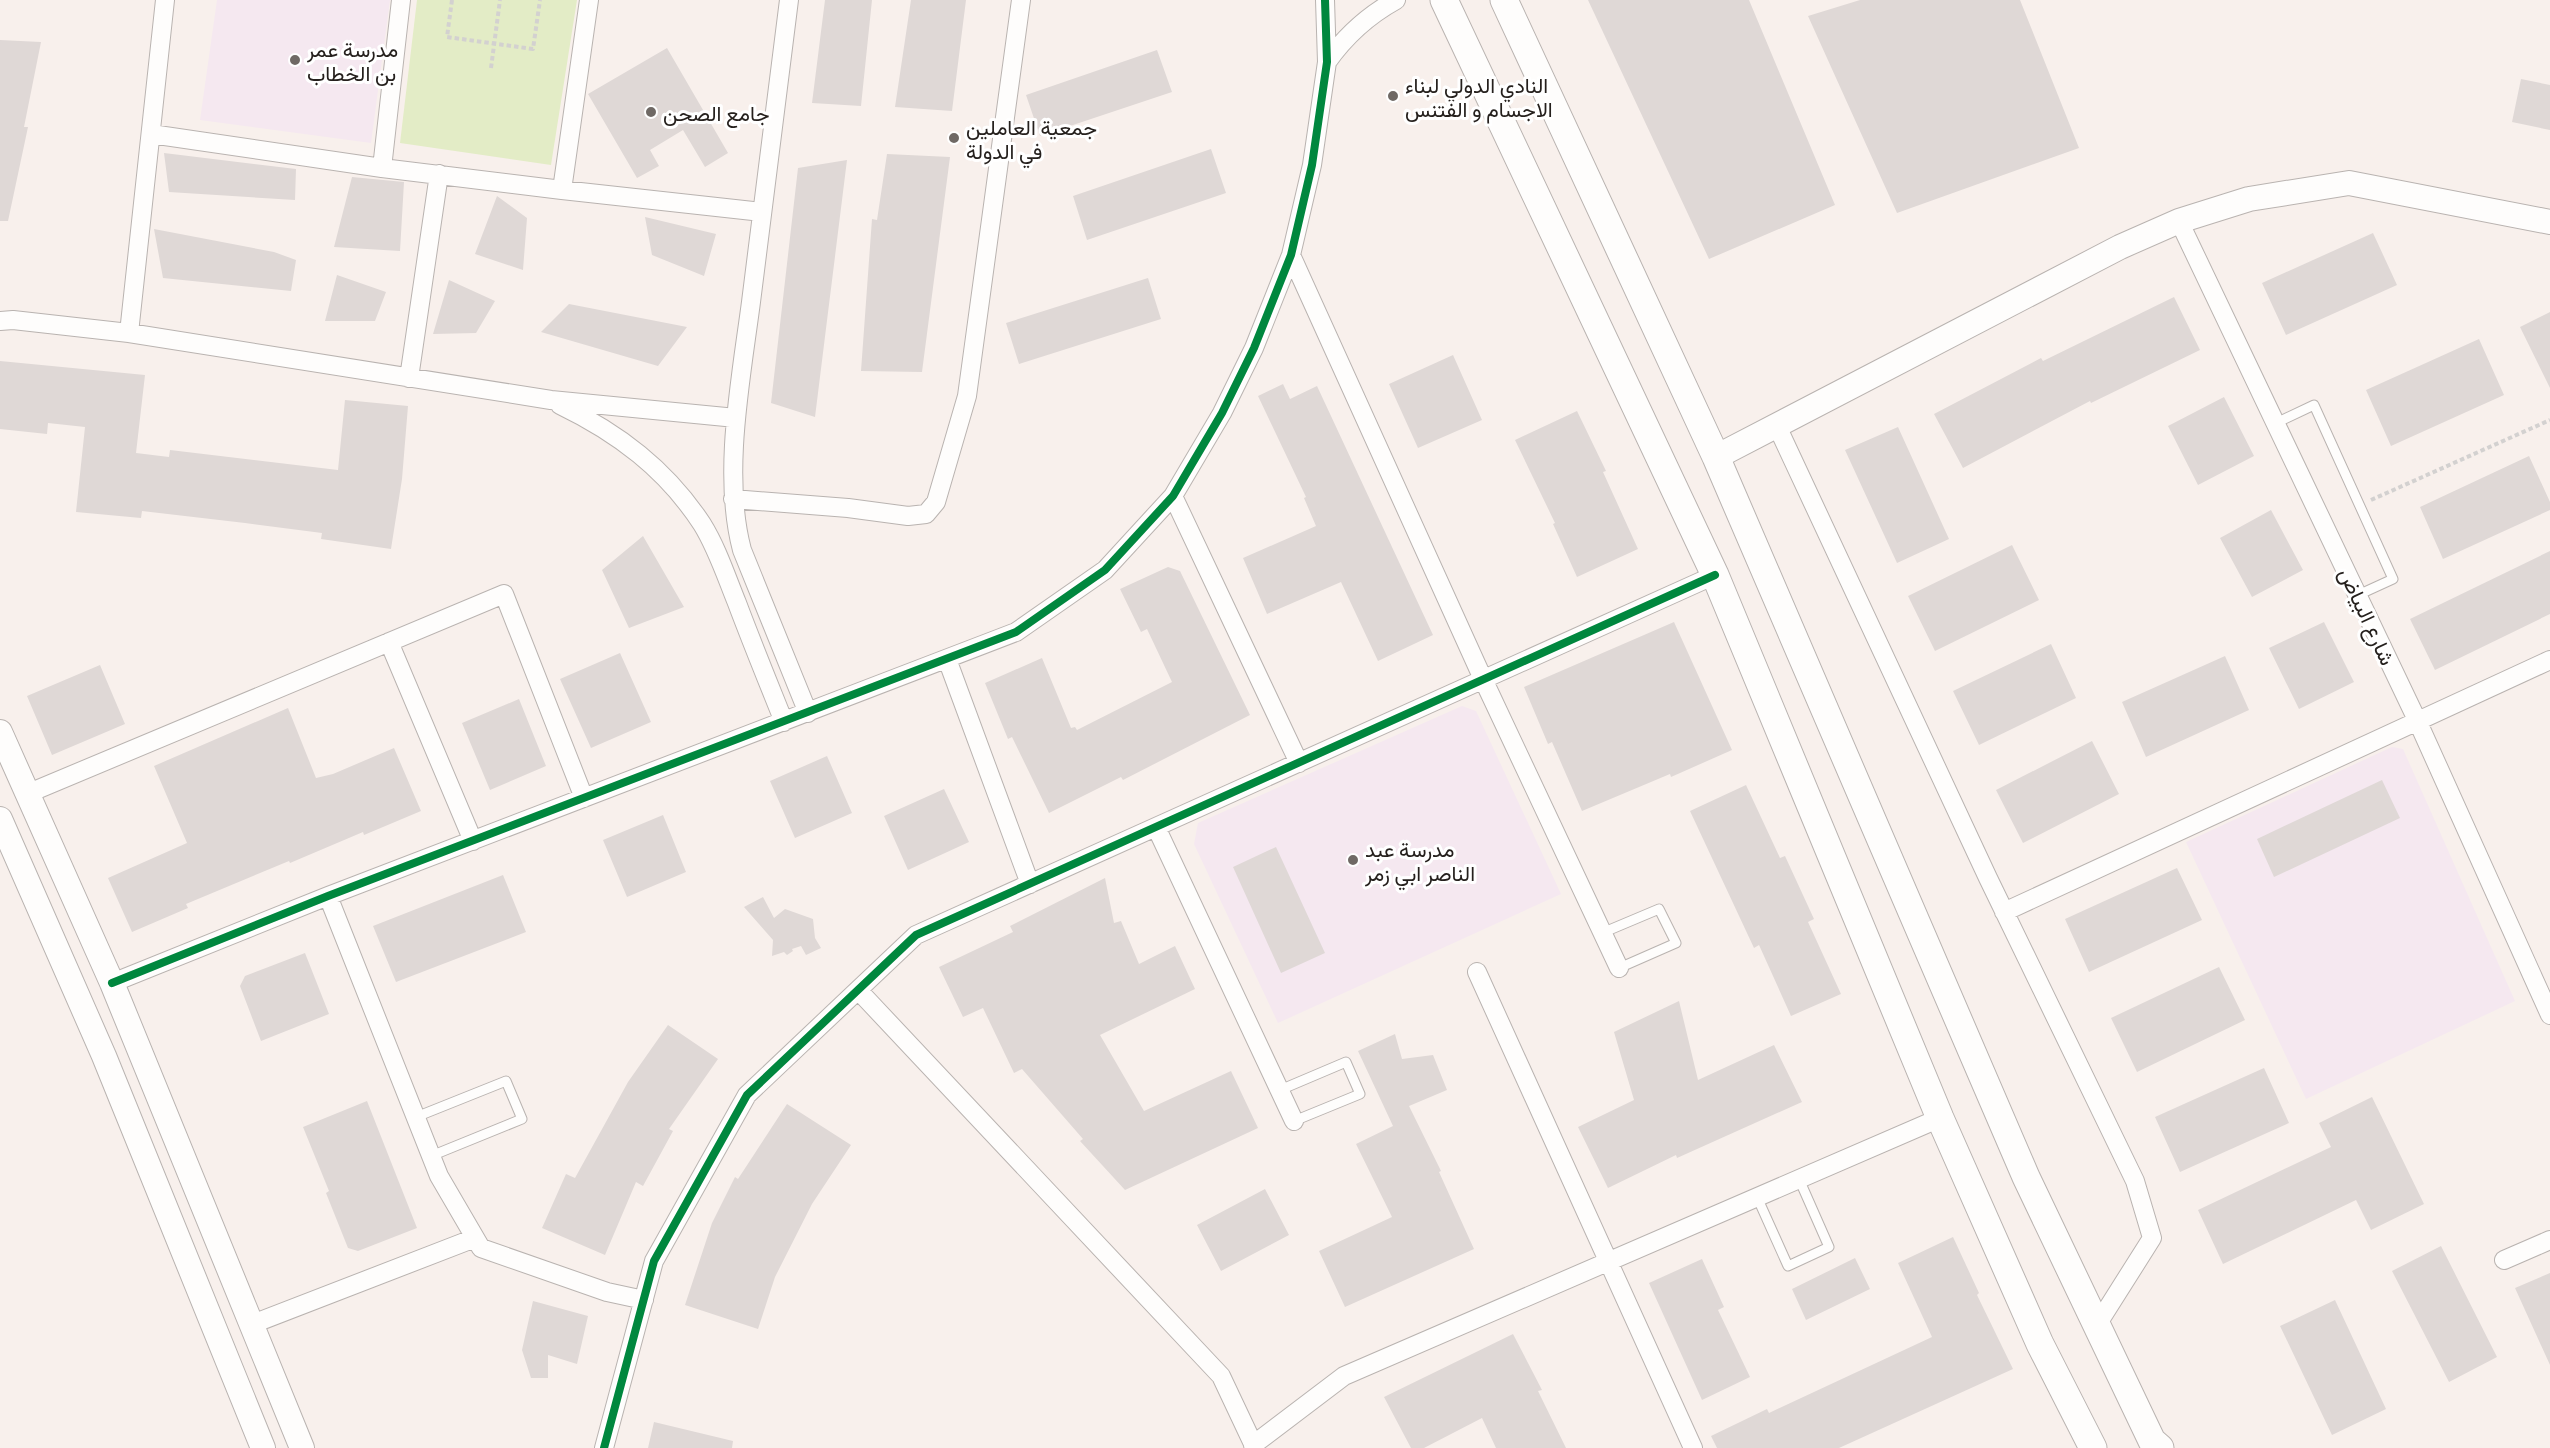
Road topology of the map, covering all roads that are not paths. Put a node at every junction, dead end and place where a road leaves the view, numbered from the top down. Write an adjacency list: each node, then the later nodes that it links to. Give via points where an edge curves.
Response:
1 (165, 0): 11 (street)
2 (401, 0): 12 (street)
3 (589, 0): 14 (street)
4 (789, 0): 15 (street)
5 (1021, 0): 28 (street, via 967,396 936,502 926,514 908,516)
6 (1325, 0): 10 (street)
7 (1396, 0): 10 (street, via 1365,19)
8 (1444, 0): 29 (main road)
9 (1504, 0): 26 (main road)
10 (1327, 62): 18 (street, via 1312,165)
11 (151, 134): 12 (street); 20 (street)
12 (382, 168): 13 (street)
13 (439, 174): 14 (street); 21 (street)
14 (562, 190): 15 (street)
15 (762, 212): 23 (street)
16 (2180, 221): 17 (main road, via 2249,199 2349,183); 24 (street, شارع البياض); 25 (main road, via 2012,301)
17 (2550, 222)
18 (1292, 255): 27 (street, via 1250,357); 34 (street)
19 (4, 319): 20 (street)
20 (129, 333): 21 (street)
21 (409, 378): 22 (street)
22 (551, 400): 23 (street); 37 (street, via 591,420 654,465 703,525)
23 (736, 418): 28 (street)
24 (2276, 423): 30 (street, شارع البياض); 30 (lane, via 2314,405 2393,579)
25 (1777, 426): 26 (main road); 47 (street)
26 (1716, 457): 66 (main road, via 2026,1177)
27 (1173, 496): 32 (street, via 1105,570 1016,632); 39 (street)
28 (734, 499): 35 (street, via 742,550)
29 (1715, 575): 34 (street); 56 (main road)
30 (2358, 595): 36 (street, شارع البياض)
31 (389, 642): 40 (street); 41 (street, via 504,594); 44 (street)
32 (947, 659): 35 (street); 45 (street)
33 (2550, 660): 36 (street)
34 (1484, 679): 39 (street); 48 (street)
35 (808, 713): 37 (street)
36 (2418, 720): 47 (street); 53 (street, شارع البياض)
37 (784, 722): 41 (street)
38 (0, 732): 40 (main road)
39 (1299, 763): 43 (street)
40 (29, 793): 51 (main road)
41 (584, 798): 44 (street)
42 (0, 819): 70 (main road, via 104,1056)
43 (1156, 827): 45 (street); 54 (street)
44 (473, 841): 46 (street)
45 (1030, 884): 52 (street, via 915,935)
46 (327, 896): 51 (street); 55 (street)
47 (2004, 912): 66 (street, via 2135,1181 2152,1238)
48 (1602, 933): 49 (street); 49 (lane, via 1659,909 1676,943)
49 (1619, 969)
50 (1477, 972): 64 (street)
51 (112, 983): 67 (main road)
52 (858, 990): 65 (street, via 747,1095 654,1261); 68 (street, via 1221,1376)
53 (2550, 1015)
54 (1280, 1090): 57 (street); 57 (lane, via 1346,1062 1360,1095)
55 (416, 1117): 58 (street); 58 (lane, via 506,1081 522,1119)
56 (1940, 1118): 59 (street); 73 (main road, via 2040,1344)
57 (1294, 1121)
58 (431, 1156): 61 (street)
59 (1799, 1179): 60 (street); 60 (lane, via 1829,1247 1788,1266)
60 (1757, 1197): 64 (street)
61 (475, 1238): 65 (street, via 481,1248 607,1292); 67 (street)
62 (2550, 1240): 63 (street)
63 (2504, 1260)
64 (1610, 1261): 68 (street, via 1344,1376); 69 (street)
65 (644, 1299): 72 (street)
66 (2097, 1324): 74 (main road, via 2152,1441)
67 (250, 1325): 71 (main road)
68 (1254, 1447)
69 (1691, 1447)
70 (263, 1448)
71 (302, 1448)
72 (604, 1448)
73 (2093, 1448)
74 (2160, 1448)

